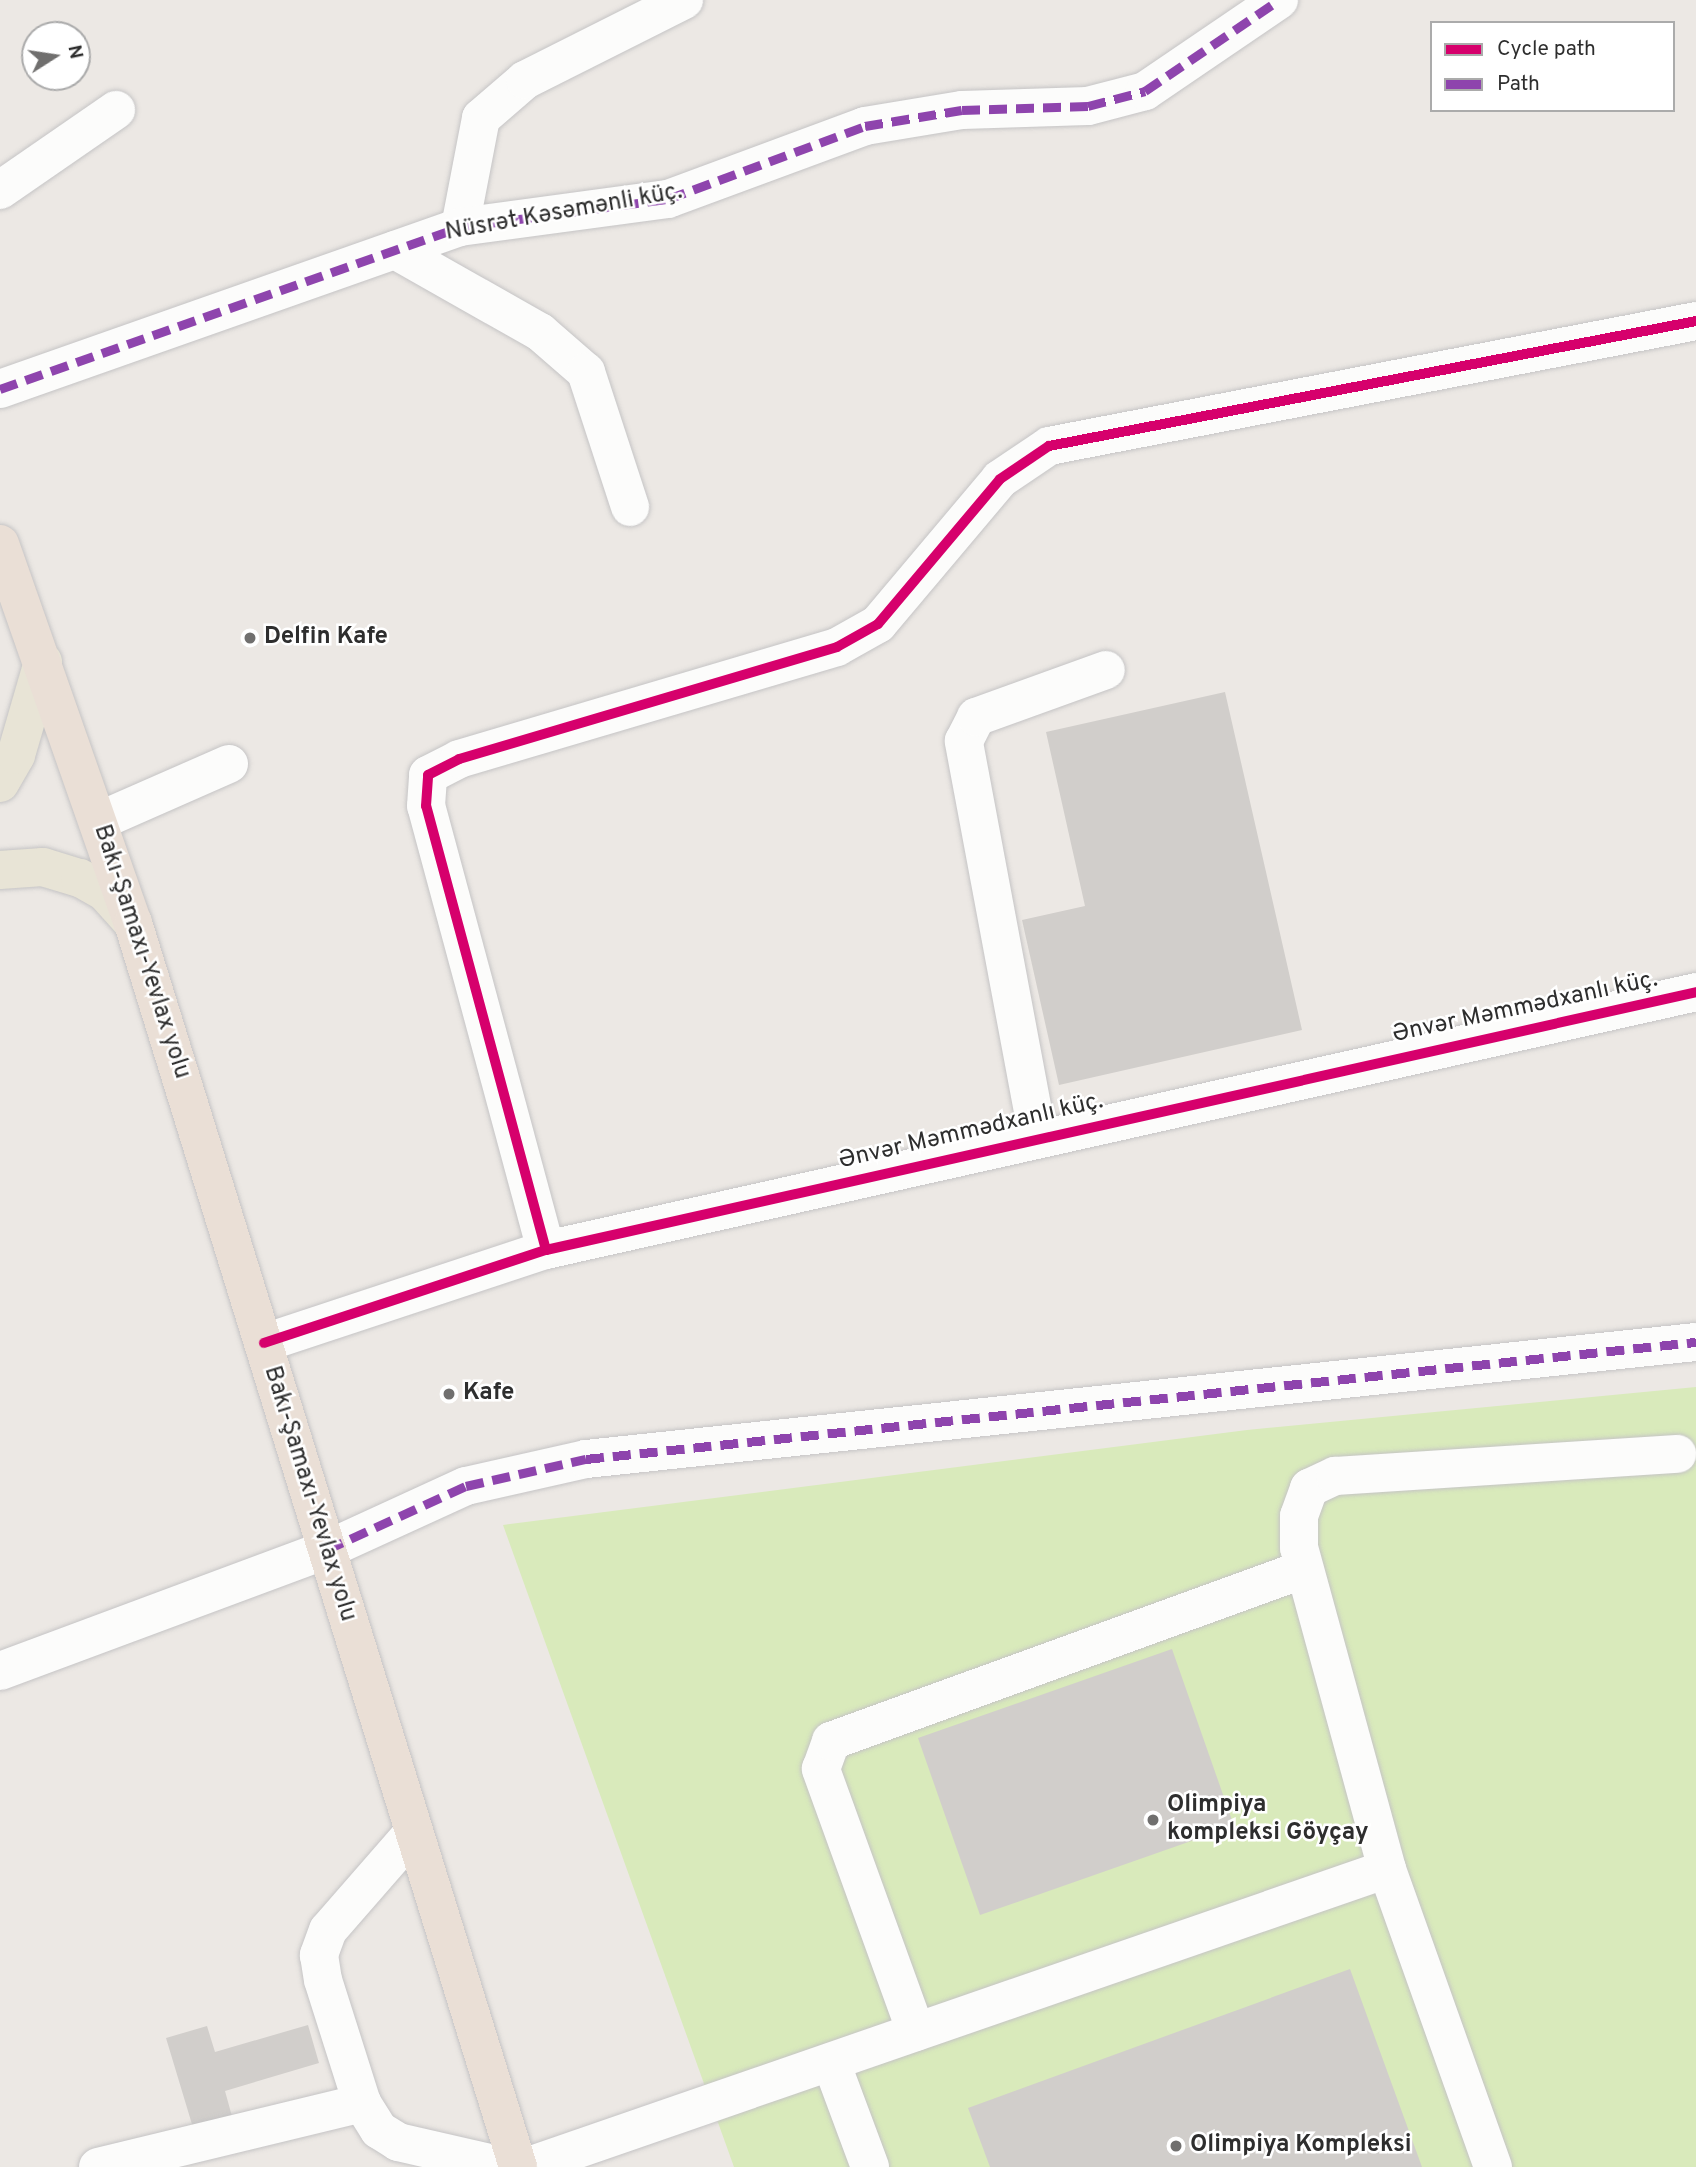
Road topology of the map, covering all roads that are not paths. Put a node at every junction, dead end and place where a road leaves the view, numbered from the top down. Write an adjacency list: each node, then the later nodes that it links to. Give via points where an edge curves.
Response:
1 (684, 0): 5 (street, via 525,80 481,118)
2 (1279, 0): 5 (street, Nüsrət Kəsəmənli küç., via 1145,91 1088,106 962,110 865,126 668,199)
3 (116, 110): 4 (street)
4 (0, 191)
5 (460, 227): 6 (street, Nüsrət Kəsəmənli küç.)
6 (395, 250): 8 (street, Nüsrət Kəsəmənli küç.); 9 (street, via 540,332 586,372)
7 (1696, 321): 20 (street, via 1049,446 1000,479 878,624 837,648 459,759 428,775 426,806)
8 (0, 389)
9 (630, 507)
10 (0, 547): 11 (highway, Bakı-Şamaxı-Yevlax yolu)
11 (43, 662): 14 (main road, via 16,755); 15 (highway, Bakı-Şamaxı-Yevlax yolu)
12 (1106, 670): 19 (street, via 976,718 964,741)
13 (229, 764): 15 (street)
14 (0, 783)
15 (99, 821): 17 (highway, Bakı-Şamaxı-Yevlax yolu)
16 (0, 870): 17 (main road, via 43,867 80,878 105,892)
17 (133, 923): 22 (highway, Bakı-Şamaxı-Yevlax yolu)
18 (1696, 992): 19 (street, Ənvər Məmmədxanlı küç.)
19 (1038, 1138): 20 (street, Ənvər Məmmədxanlı küç.)
20 (546, 1251): 22 (street, Ənvər Məmmədxanlı küç.)
21 (1696, 1342): 24 (street, via 586,1459 466,1486)
22 (264, 1343): 24 (highway, Bakı-Şamaxı-Yevlax yolu)
23 (1677, 1454): 25 (street, via 1335,1476 1309,1488 1299,1516)
24 (326, 1549): 26 (street); 27 (highway, Bakı-Şamaxı-Yevlax yolu)
25 (1304, 1569): 28 (street); 29 (street, via 831,1741 821,1769)
26 (0, 1671)
27 (411, 1835): 31 (street, via 328,1930 319,1955); 34 (highway, Bakı-Şamaxı-Yevlax yolu)
28 (1387, 1869): 29 (street); 37 (street)
29 (916, 2032): 30 (street)
30 (831, 2062): 35 (street); 36 (street)
31 (362, 2103): 32 (street); 33 (street, via 379,2130 398,2142)
32 (98, 2167)
33 (507, 2167)
34 (518, 2167)
35 (526, 2167)
36 (870, 2167)
37 (1493, 2167)

